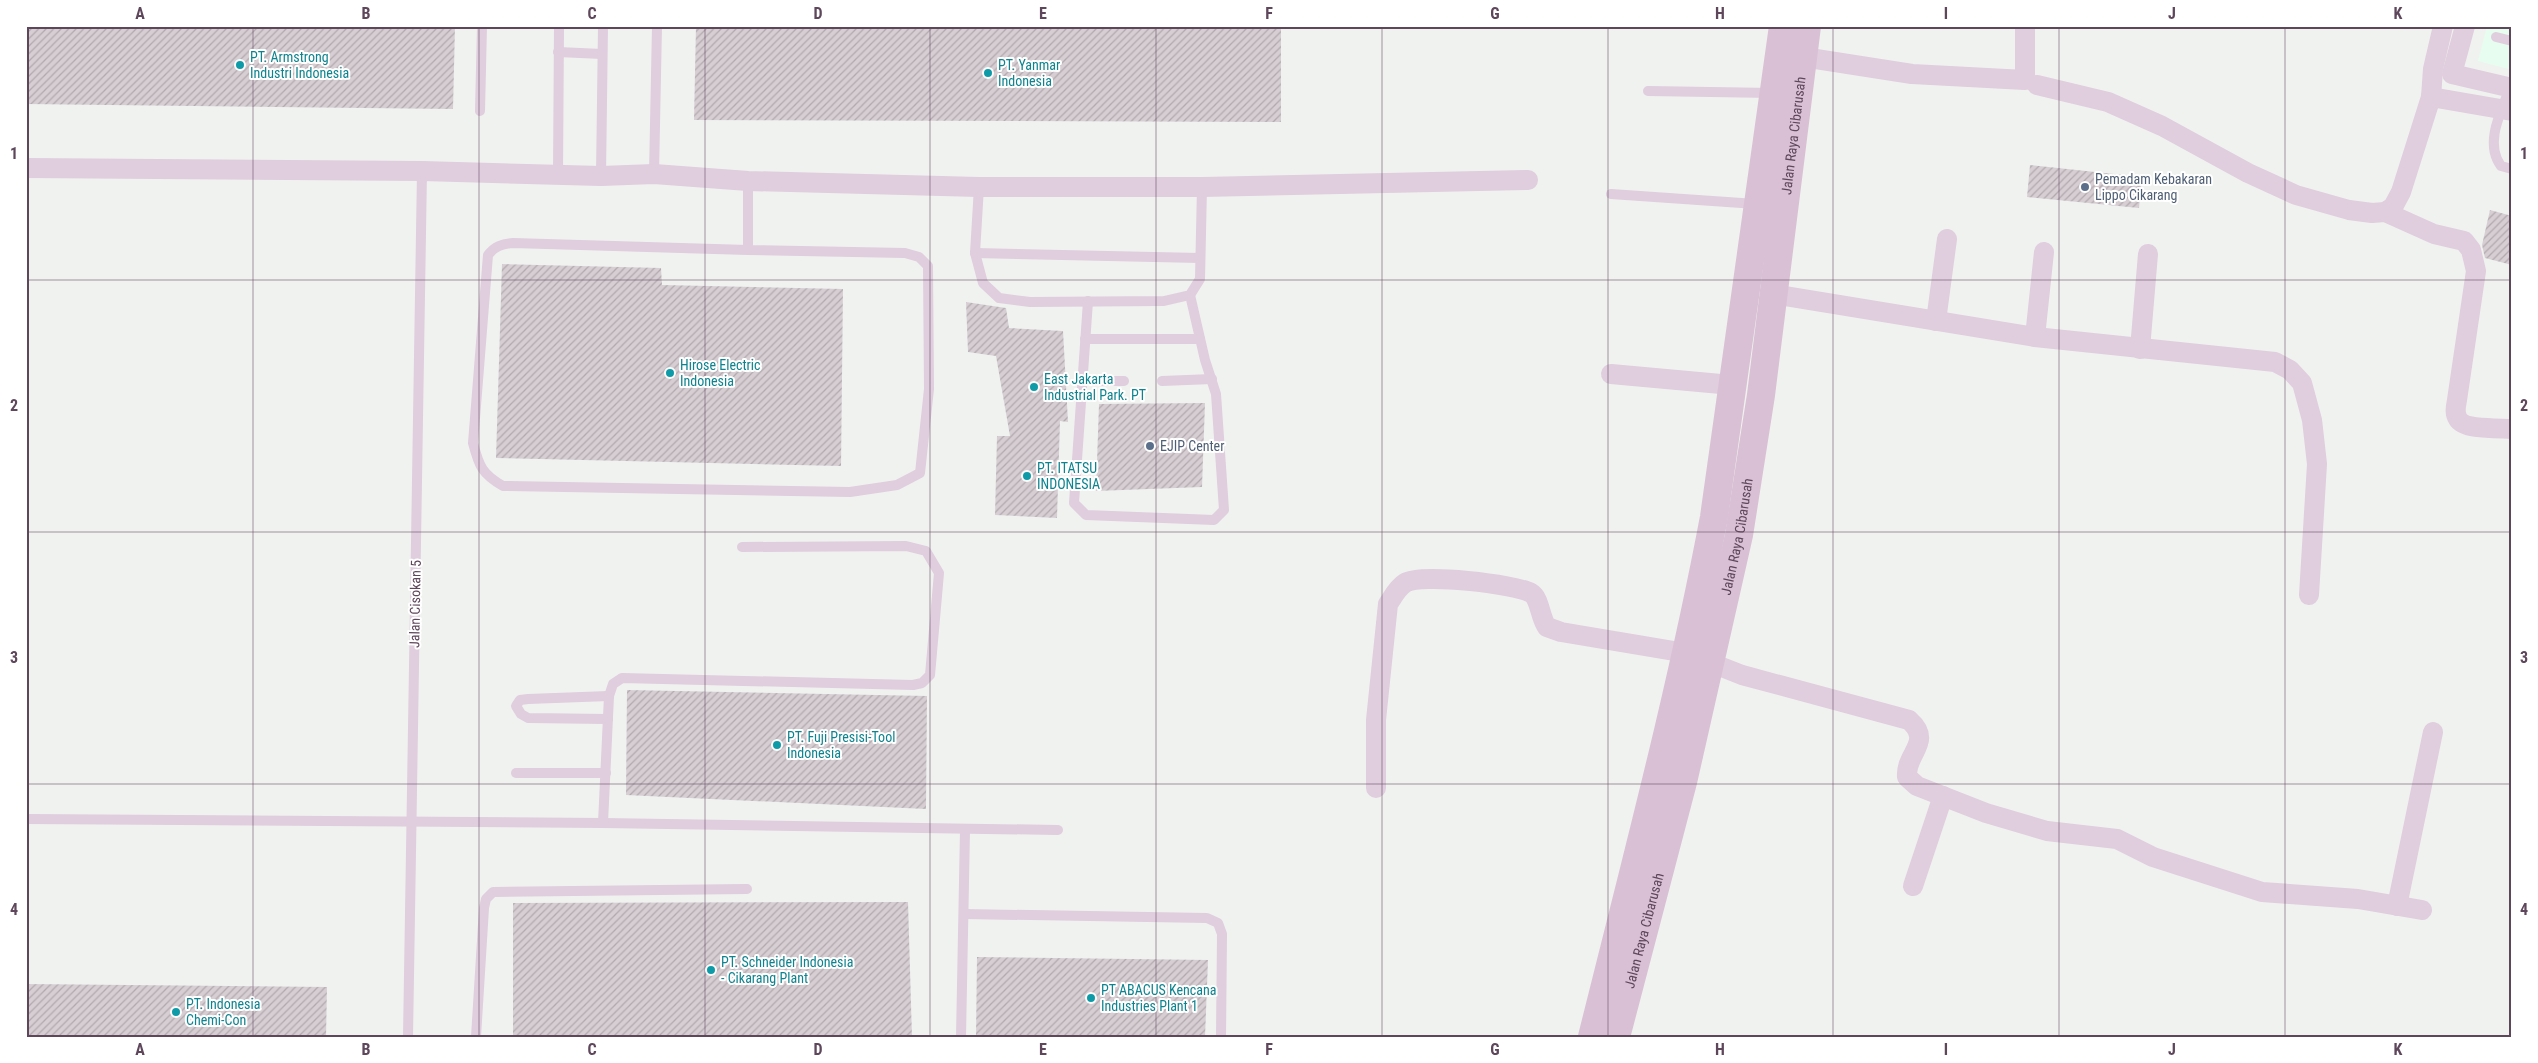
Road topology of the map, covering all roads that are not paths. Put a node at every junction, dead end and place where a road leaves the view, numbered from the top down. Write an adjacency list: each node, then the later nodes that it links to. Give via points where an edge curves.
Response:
1 (482, 26): 21 (lane)
2 (558, 26): 12 (lane)
3 (603, 26): 13 (lane)
4 (657, 26): 26 (lane)
5 (1783, 26): 14 (street, Jalan Raya Cibarusah)
6 (1807, 26): 14 (street, Jalan Raya Cibarusah)
7 (2025, 26): 14 (street, via 2025,80 1912,74)
8 (2444, 26): 19 (street)
9 (2465, 26): 16 (street, via 2452,74)
10 (2496, 37): 11 (lane)
11 (2512, 41)
12 (558, 52): 13 (lane); 25 (lane)
13 (602, 54): 27 (lane)
14 (1791, 56): 18 (street, Jalan Raya Cibarusah); 41 (street, Jalan Raya Cibarusah)
15 (2037, 85): 34 (street, via 2108,102 2296,195 2349,210)
16 (2511, 88): 20 (lane)
17 (1648, 91): 18 (lane)
18 (1774, 93): 33 (street, Jalan Raya Cibarusah)
19 (2431, 96): 20 (street); 34 (street, via 2401,192 2393,207)
20 (2507, 110): 23 (lane, via 2495,130 2494,151 2501,166)
21 (480, 111)
22 (26, 168): 24 (street)
23 (2512, 169)
24 (422, 172): 25 (street); 68 (lane, Jalan Cisokan 5)
25 (558, 174): 27 (street)
26 (654, 174): 27 (street); 29 (street)
27 (601, 176)
28 (1528, 180): 31 (street)
29 (748, 181): 30 (street); 36 (lane)
30 (979, 187): 31 (street); 38 (lane)
31 (1202, 187): 40 (lane)
32 (1611, 194): 33 (lane)
33 (1757, 204): 54 (street, Jalan Raya Cibarusah)
34 (2385, 212): 55 (street, via 2434,234 2464,241 2471,250 2476,271 2457,418 2469,426)
35 (1947, 239): 44 (street)
36 (748, 250): 36 (lane, via 905,253 919,257 928,266 929,389 920,473 897,485 850,492 503,486 487,477 478,464 473,443 488,256 493,249 513,243)
37 (2044, 252): 45 (street)
38 (975, 253): 40 (lane); 43 (lane, via 983,283 999,298 1030,302)
39 (2148, 254): 48 (street)
40 (1200, 258): 42 (lane, via 1200,279)
41 (1772, 294): 44 (street); 59 (street, Jalan Raya Cibarusah, via 1761,395 1739,535)
42 (1190, 296): 43 (lane, via 1164,301); 47 (lane)
43 (1088, 301): 46 (lane)
44 (1936, 321): 45 (street)
45 (2035, 337): 48 (street)
46 (1085, 339): 47 (lane); 51 (lane)
47 (1200, 339): 50 (lane)
48 (2140, 349): 57 (street, via 2275,362 2290,370 2302,383 2312,420 2317,464)
49 (1611, 374): 54 (street)
50 (1212, 379): 51 (lane, via 1219,410 1224,510 1214,520 1086,515 1077,508 1074,503); 53 (lane)
51 (1082, 381): 52 (lane)
52 (1124, 381)
53 (1162, 381)
54 (1732, 385): 58 (street, Jalan Raya Cibarusah, via 1714,517)
55 (2512, 429)
56 (742, 547): 60 (lane, via 906,546 926,551 939,573 930,675 922,684 913,685 622,678 614,684)
57 (2309, 594)
58 (1686, 653): 59 (street); 65 (street, via 1547,627 1536,598 1509,586 1427,579 1406,582 1388,604 1376,720); 81 (street, Jalan Raya Cibarusah)
59 (1711, 664): 66 (street, via 1909,720 1919,730 1920,741 1906,769 1907,777 1917,786); 82 (street, Jalan Raya Cibarusah)
60 (609, 696): 61 (lane); 61 (lane, via 528,699 520,700 516,706 520,714 528,718)
61 (608, 719): 64 (lane)
62 (2433, 732): 74 (street)
63 (516, 773): 64 (lane)
64 (606, 773): 69 (lane)
65 (1376, 788)
66 (1943, 796): 72 (street); 74 (street, via 2039,829 2117,839 2154,857 2262,892 2358,899)
67 (26, 819): 68 (lane)
68 (411, 822): 69 (lane); 77 (lane, Jalan Cisokan 5)
69 (604, 823): 70 (lane)
70 (965, 830): 71 (lane); 76 (lane)
71 (1058, 830)
72 (1913, 886)
73 (747, 889): 78 (lane, via 493,892 486,899 484,908)
74 (2397, 906): 75 (street)
75 (2422, 910)
76 (964, 914): 79 (lane); 80 (lane, via 1207,918 1218,923 1222,934)
77 (408, 1037)
78 (476, 1037)
79 (961, 1037)
80 (1222, 1037)
81 (1592, 1037)
82 (1616, 1037)

